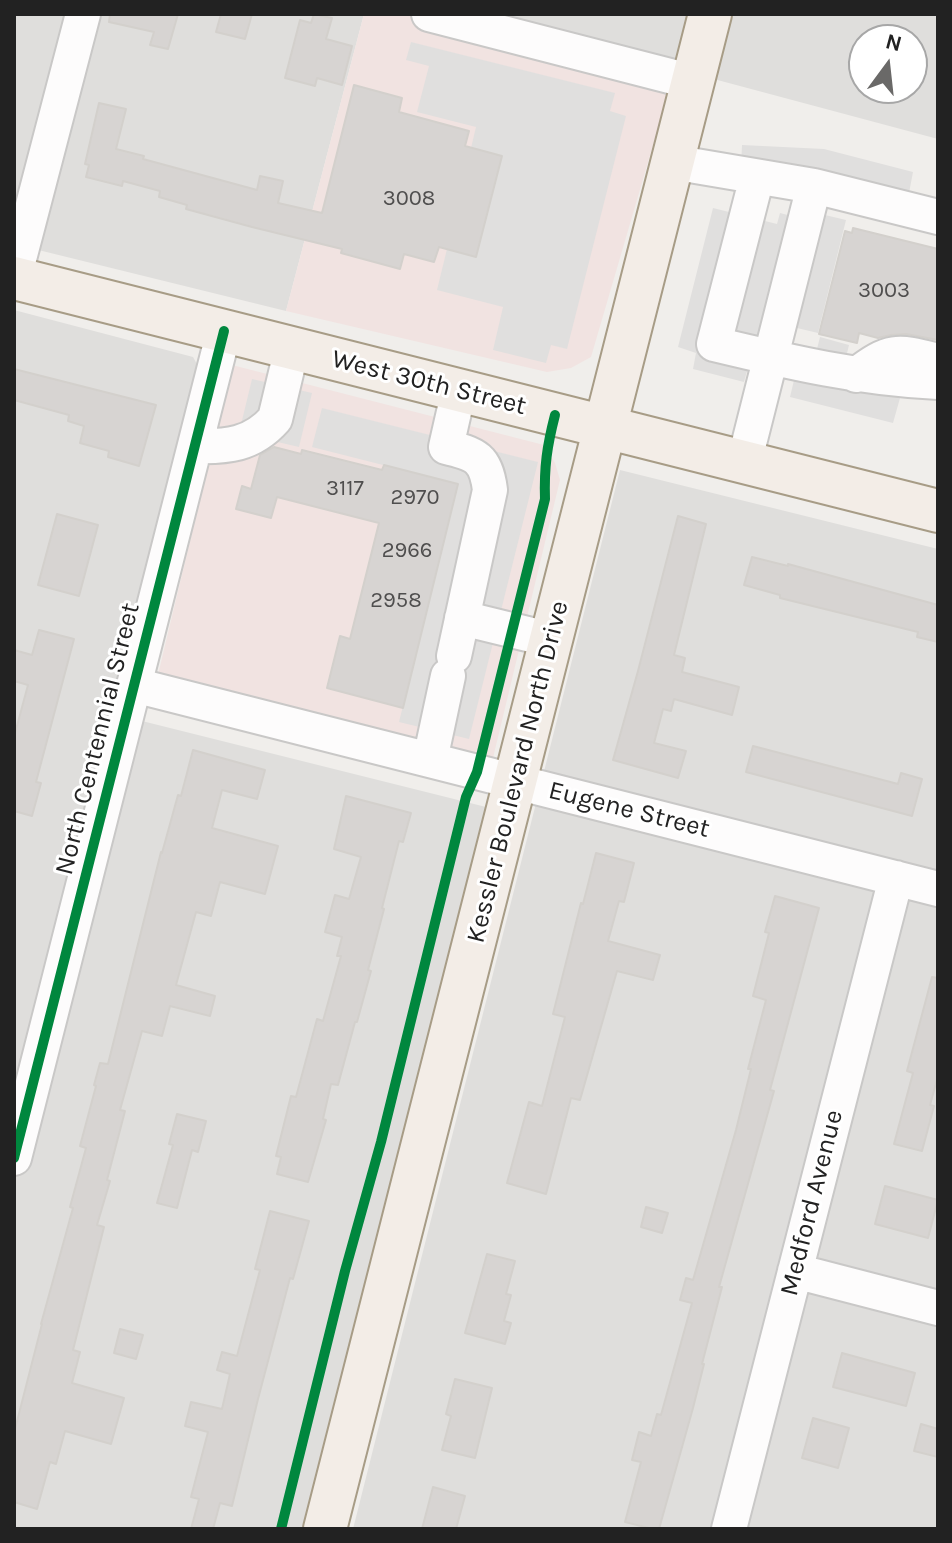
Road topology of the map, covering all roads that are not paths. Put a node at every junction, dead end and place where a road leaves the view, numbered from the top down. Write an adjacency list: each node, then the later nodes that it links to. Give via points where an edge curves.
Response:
1 (83, 14): 9 (street)
2 (429, 14): 4 (street)
3 (710, 14): 4 (main road, Kessler Boulevard North Drive)
4 (693, 82): 5 (main road, Kessler Boulevard North Drive)
5 (672, 162): 6 (street); 17 (main road, Kessler Boulevard North Drive)
6 (757, 177): 7 (street); 12 (street, via 714,344)
7 (814, 186): 8 (street); 12 (street)
8 (938, 217)
9 (14, 278): 10 (main road, West 30th Street)
10 (224, 331): 11 (main road, West 30th Street); 18 (street, North Centennial Street)
11 (292, 348): 16 (main road, West 30th Street); 18 (street, via 275,419 267,428 224,447)
12 (772, 358): 14 (street); 19 (street)
13 (938, 361): 14 (street, via 902,352)
14 (856, 375): 15 (street)
15 (938, 382)
16 (459, 390): 17 (main road, West 30th Street); 21 (street, via 446,447 479,461 490,490)
17 (606, 428): 19 (main road, West 30th Street); 22 (main road, Kessler Boulevard North Drive)
18 (195, 446): 23 (street, North Centennial Street)
19 (744, 463): 20 (main road, West 30th Street)
20 (938, 511)
21 (462, 618): 22 (street); 24 (street)
22 (552, 640): 25 (main road, Kessler Boulevard North Drive)
23 (134, 685): 24 (street, Eugene Street); 28 (street, North Centennial Street)
24 (430, 760): 25 (street, Eugene Street)
25 (515, 781): 26 (street, Eugene Street); 31 (main road, Kessler Boulevard North Drive)
26 (896, 878): 27 (street, Eugene Street); 29 (street, Medford Avenue)
27 (938, 889)
28 (14, 1158)
29 (795, 1271): 30 (street); 32 (street, Medford Avenue)
30 (938, 1308)
31 (325, 1529)
32 (729, 1529)

